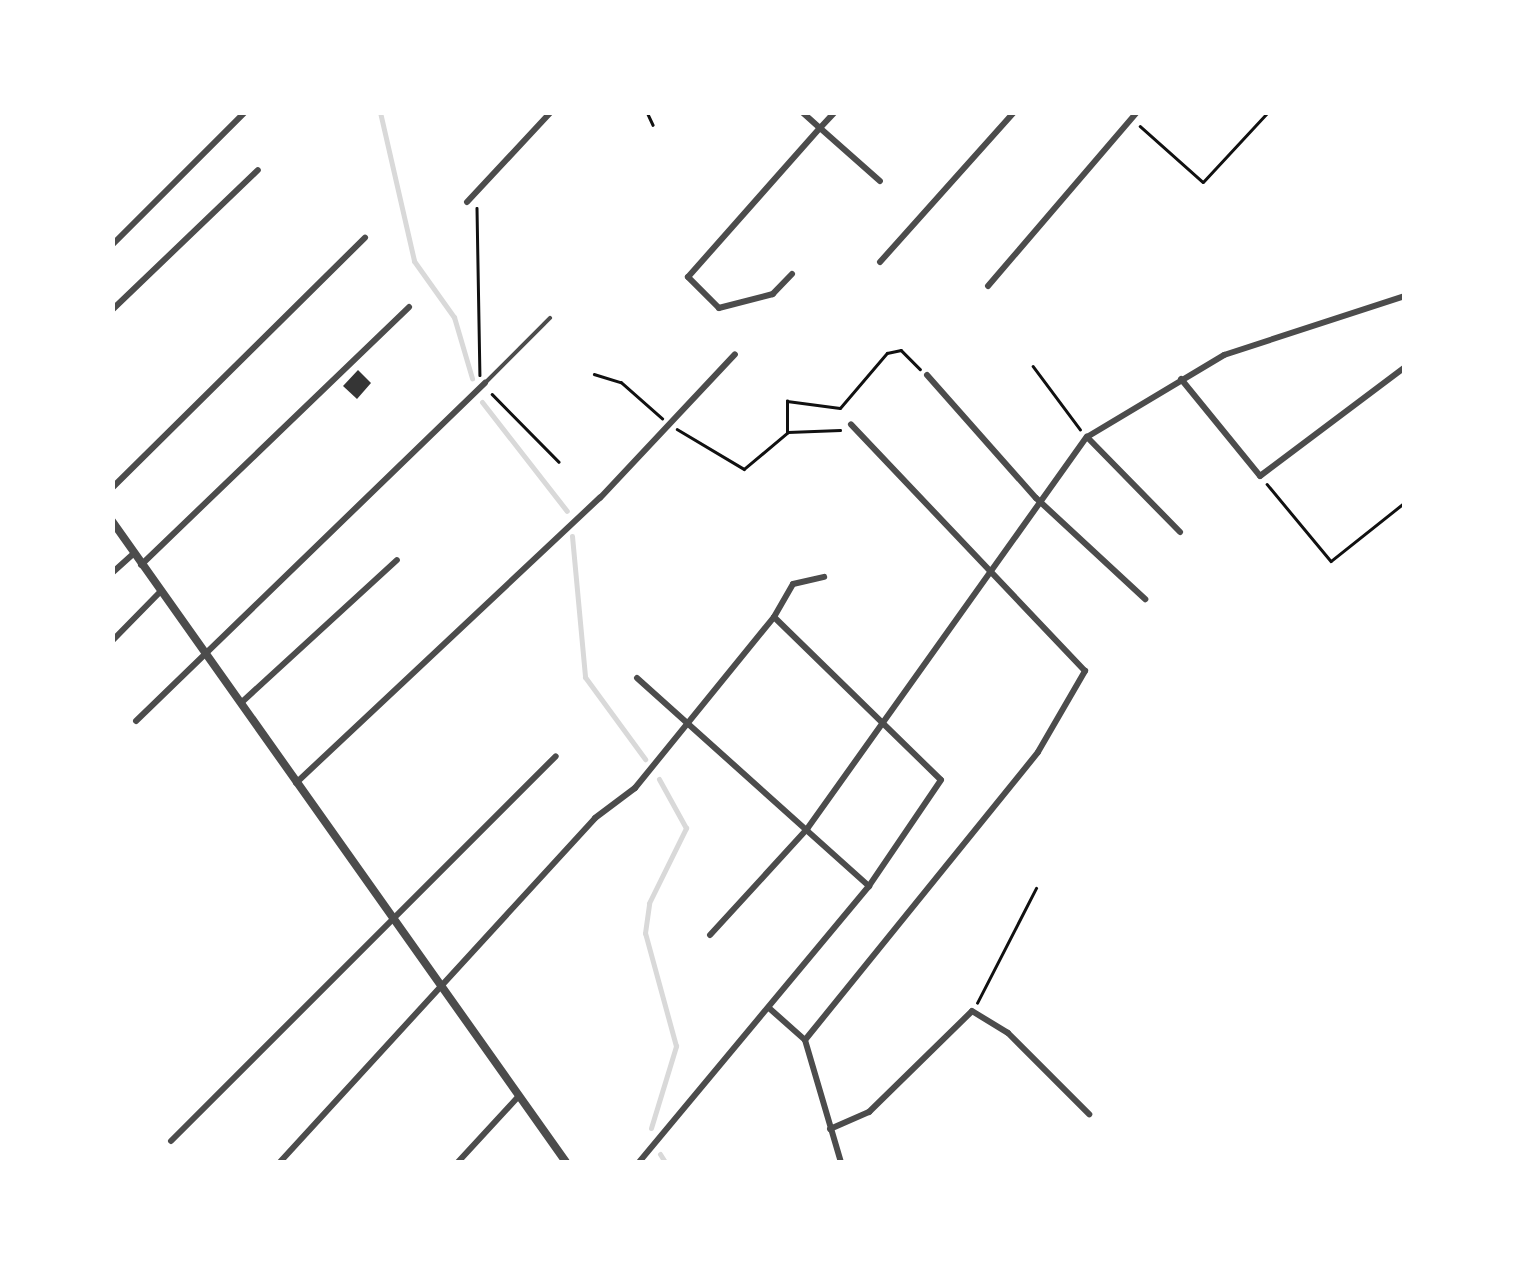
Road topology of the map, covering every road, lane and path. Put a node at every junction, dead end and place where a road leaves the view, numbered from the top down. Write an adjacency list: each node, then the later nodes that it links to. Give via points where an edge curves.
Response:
1 (245, 112): 16 (street)
2 (551, 112): 13 (street)
3 (647, 112): 9 (path)
4 (802, 112): 10 (street)
5 (835, 112): 10 (street)
6 (1014, 112): 17 (street)
7 (1268, 112): 8 (path, via 1203,182)
8 (1131, 115): 19 (street)
9 (653, 125)
10 (820, 128): 12 (street); 18 (street, via 688,277 719,308 773,294)
11 (258, 170): 22 (street)
12 (880, 181)
13 (476, 192): 14 (street); 30 (path)
14 (467, 202)
15 (365, 238): 38 (street)
16 (112, 245)
17 (880, 262)
18 (792, 274)
19 (988, 286)
20 (1404, 296): 29 (street, via 1224,355)
21 (409, 307): 45 (street)
22 (112, 310)
23 (550, 318): 30 (lane)
24 (735, 354): 31 (street)
25 (1033, 366): 35 (path)
26 (1404, 368): 37 (street)
27 (594, 374): 31 (path, via 621,382)
28 (927, 375): 33 (path, via 901,350 887,353 840,408 786,401); 39 (street)
29 (1181, 379): 35 (street); 37 (street)
30 (484, 383): 36 (path); 53 (street)
31 (670, 424): 33 (path, via 744,469); 60 (street)
32 (851, 424): 34 (street)
33 (787, 432): 34 (path)
34 (864, 437): 46 (street)
35 (1087, 437): 39 (street); 42 (street)
36 (559, 462)
37 (1260, 476): 40 (path, via 1330,561)
38 (112, 488)
39 (1036, 498): 46 (street); 50 (street)
40 (1404, 503)
41 (112, 521): 43 (street)
42 (1180, 532)
43 (133, 554): 45 (street); 47 (street)
44 (397, 560): 55 (street)
45 (141, 565): 49 (street)
46 (992, 570): 57 (street); 69 (street, via 1085,671 1038,752)
47 (112, 573)
48 (824, 577): 51 (street, via 793,584)
49 (161, 591): 52 (street); 53 (street)
50 (1145, 599)
51 (774, 617): 57 (street); 58 (street)
52 (112, 641)
53 (210, 654): 55 (street); 56 (street)
54 (637, 678): 58 (street)
55 (242, 702): 60 (street)
56 (136, 721)
57 (886, 724): 61 (street); 62 (street, via 942,780)
58 (688, 728): 61 (street); 66 (street)
59 (556, 756): 64 (street)
60 (296, 783): 64 (street)
61 (808, 829): 62 (street); 65 (street)
62 (869, 886): 67 (street)
63 (1036, 888): 68 (path)
64 (394, 915): 66 (street); 73 (street)
65 (710, 935)
66 (444, 989): 70 (street); 74 (street)
67 (769, 1008): 69 (street); 77 (street)
68 (972, 1011): 71 (street); 72 (street, via 869,1112)
69 (805, 1040): 72 (street)
70 (518, 1097): 75 (street); 76 (street)
71 (1089, 1114)
72 (830, 1129): 78 (street)
73 (171, 1140)
74 (280, 1162)
75 (458, 1162)
76 (566, 1162)
77 (639, 1162)
78 (841, 1162)

